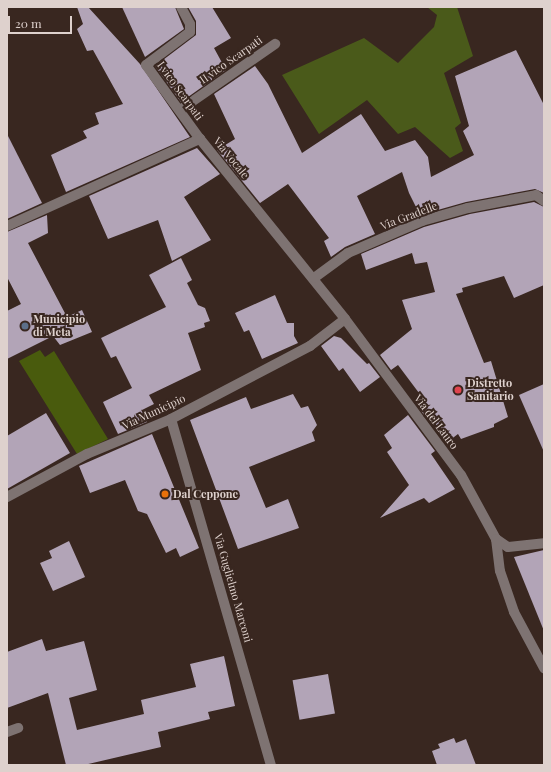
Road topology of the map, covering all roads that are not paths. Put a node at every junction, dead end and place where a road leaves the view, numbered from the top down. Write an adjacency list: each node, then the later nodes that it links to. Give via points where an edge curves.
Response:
1 (181, 7): 3 (street, I vico Scarpati, via 190,24 190,32 146,65)
2 (275, 44): 3 (street, II vico Scarpati)
3 (180, 110): 4 (street, I vico Scarpati)
4 (200, 139): 6 (street, Via Vocale); 7 (street, Via Vocale)
5 (544, 201): 7 (street, Via Gradelle, via 536,195 468,208 422,221 348,253)
6 (7, 226)
7 (314, 278): 8 (street, Via Vocale)
8 (345, 320): 9 (street, Via Municipio, via 310,346); 11 (street, Via del Lauro, via 461,475)
9 (171, 419): 10 (street, Via Municipio, via 87,454); 16 (street, Via Guglielmo Marconi)
10 (7, 497)
11 (496, 539): 12 (street, via 508,547); 13 (street, via 500,571 514,612)
12 (544, 543)
13 (544, 668)
14 (18, 728): 15 (street)
15 (7, 732)
16 (271, 765)

